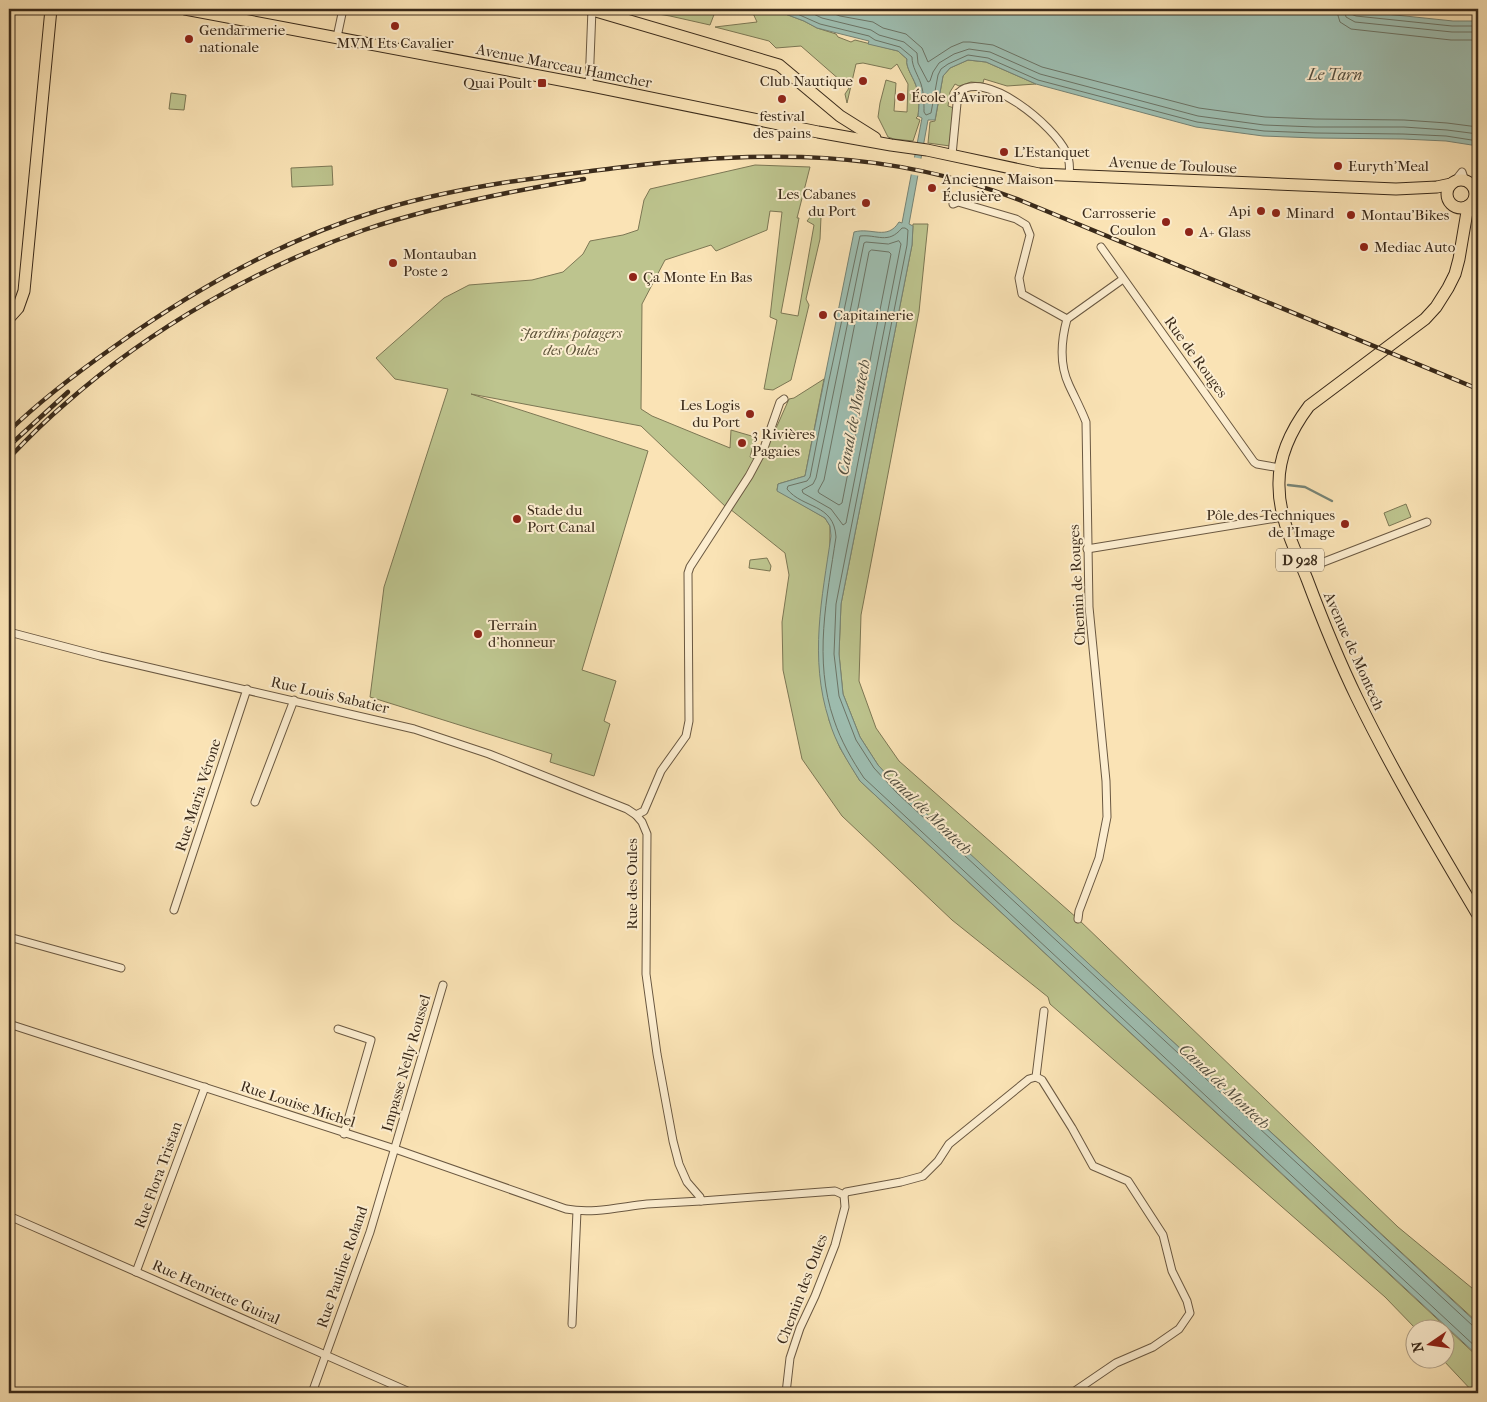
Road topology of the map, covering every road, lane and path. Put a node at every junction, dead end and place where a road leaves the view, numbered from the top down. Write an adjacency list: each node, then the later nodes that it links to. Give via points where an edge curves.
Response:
1 (51, 9): 20 (main road, via 24,291 18,308)
2 (185, 9): 5 (main road, Avenue Marceau Hamecher)
3 (343, 9): 5 (street)
4 (590, 9): 6 (street); 7 (main road, via 779,65)
5 (338, 37): 6 (main road, Avenue Marceau Hamecher)
6 (589, 86): 8 (main road, Avenue Marceau Hamecher)
7 (835, 111): 8 (main road, via 838,121 832,131); 9 (main road, via 863,132)
8 (818, 132): 9 (main road, Avenue Marceau Hamecher)
9 (891, 145): 10 (main road, Avenue de Toulouse)
10 (952, 155): 11 (main road, Avenue de Toulouse, via 1039,174); 11 (street, via 958,93 964,88 977,86 1004,94 1033,114 1059,140 1070,163)
11 (1069, 175): 13 (main road, Avenue de Toulouse)
12 (1464, 184): 13 (main road, Avenue de Toulouse); 14 (main road, via 1475,194); 15 (main road, via 1447,191)
13 (1396, 190): 15 (main road, Avenue de Toulouse, via 1437,196)
14 (1474, 200): 15 (main road, via 1461,208); 17 (main road, Avenue de Montech)
15 (1451, 203): 17 (main road, Avenue de Montech, via 1459,220)
16 (952, 204): 21 (street, via 958,202 1026,225 1030,235 1019,278 1022,294)
17 (1462, 242): 23 (main road, Avenue de Montech / D 928, via 1454,274 1436,307 1419,324 1309,406 1295,426)
18 (1101, 247): 19 (street, Rue de Rouges)
19 (1123, 279): 21 (street); 23 (street, Rue de Rouges, via 1254,462)
20 (9, 318)
21 (1067, 319): 26 (street, Chemin de Rouges, via 1062,341 1063,365 1086,422)
22 (784, 399): 32 (street, via 749,476 690,566 689,721 686,736 661,772 644,811)
23 (1280, 468): 24 (main road, Avenue de Montech / D 928)
24 (1283, 517): 26 (street); 27 (main road, Avenue de Montech / D 928)
25 (1427, 522): 27 (street)
26 (1087, 549): 35 (street, Chemin de Rouges, via 1089,607 1106,781 1106,817 1099,858)
27 (1303, 570): 34 (main road, Avenue de Montech / D 928, via 1357,697 1403,786)
28 (9, 632): 29 (street, Rue Louis Sabatier)
29 (247, 689): 30 (street, Rue Louis Sabatier); 33 (street, Rue Maria Vérone)
30 (294, 700): 31 (street); 32 (street, Rue Louis Sabatier, via 414,729 489,754)
31 (255, 802)
32 (636, 815): 47 (street, Rue des Oules, via 647,834 646,974 657,1054 679,1164)
33 (174, 910)
34 (1478, 915)
35 (1078, 920)
36 (9, 938): 37 (street)
37 (121, 968)
38 (443, 985): 45 (street, Impasse Nelly Roussel)
39 (1044, 1011): 42 (street)
40 (9, 1024): 43 (street, Rue Louise Michel)
41 (338, 1029): 44 (street, via 371,1040)
42 (1036, 1077): 46 (street, via 1029,1079 949,1144 923,1176 864,1187); 56 (street, via 1042,1080 1093,1166 1128,1181 1163,1236 1172,1271 1190,1313 1178,1329 1153,1347 1116,1364)
43 (205, 1088): 44 (street, Rue Louise Michel); 50 (street, Rue Flora Tristan)
44 (344, 1134): 45 (street, Rue Louise Michel)
45 (395, 1149): 48 (street, Rue Louise Michel); 52 (street, Rue Pauline Roland, via 370,1232)
46 (844, 1195): 47 (street, via 834,1191); 55 (street, Chemin des Oules, via 845,1207 835,1245 790,1358)
47 (701, 1201): 48 (street, Rue Louise Michel)
48 (577, 1211): 51 (street)
49 (9, 1216): 50 (street, Rue Henriette Guiral)
50 (136, 1272): 52 (street, Rue Henriette Guiral)
51 (572, 1324)
52 (325, 1355): 53 (street, Rue Pauline Roland); 54 (street, Rue Henriette Guiral)
53 (312, 1393)
54 (412, 1393)
55 (786, 1393)
56 (1072, 1393)

